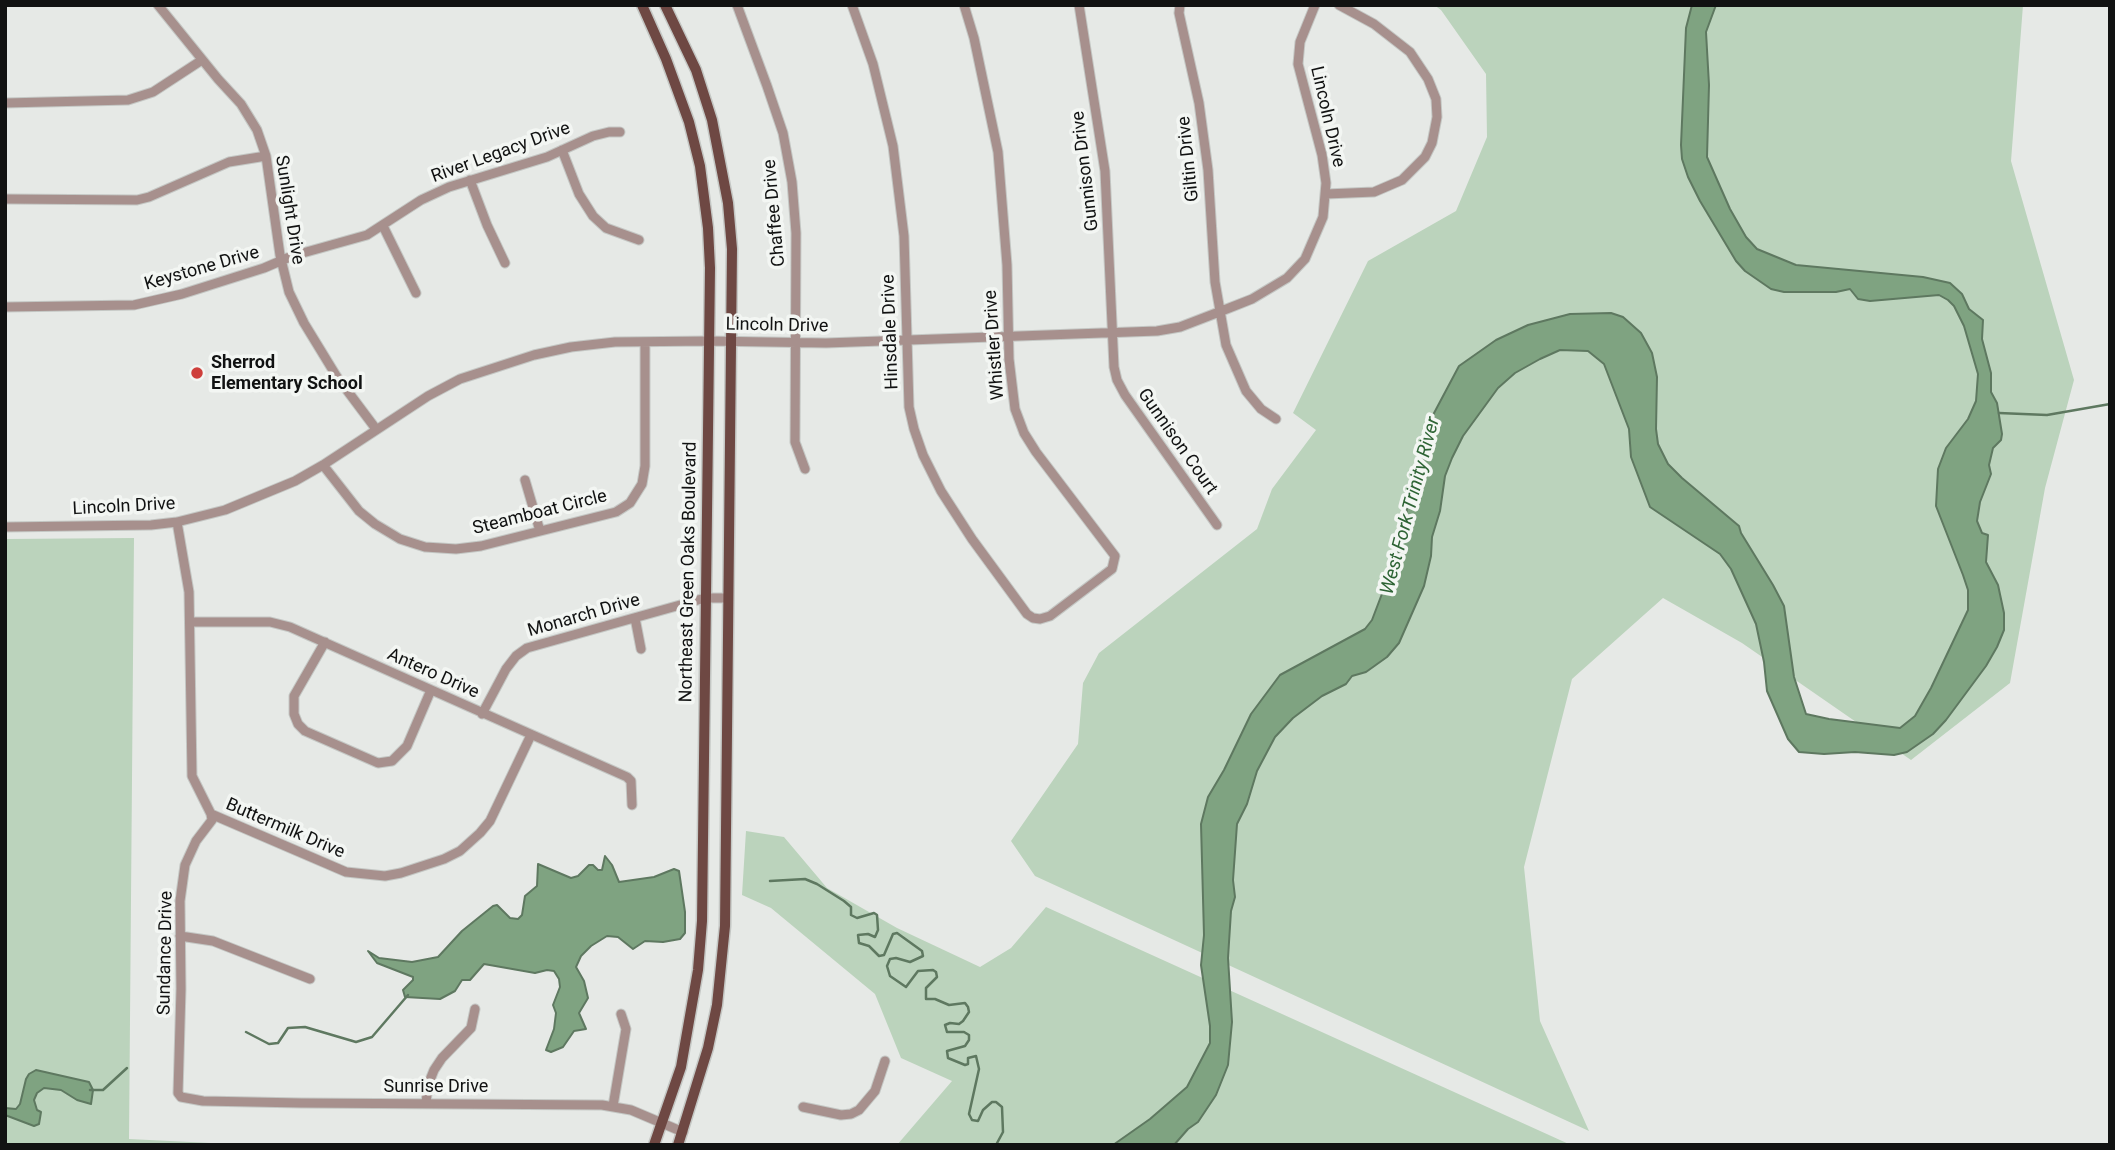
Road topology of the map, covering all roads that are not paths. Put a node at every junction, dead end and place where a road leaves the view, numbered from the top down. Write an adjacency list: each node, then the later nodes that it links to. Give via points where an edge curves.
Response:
1 (158, 5): 11 (street, Sunlight Drive)
2 (642, 5): 28 (main road, Northeast Green Oaks Boulevard, via 689,122 700,166 708,228)
3 (665, 5): 29 (main road, via 695,70 722,164 732,249)
4 (737, 5): 32 (street, Chaffee Drive, via 779,121 792,183)
5 (852, 5): 30 (street, Hinsdale Drive, via 880,88 893,146 904,236)
6 (964, 5): 27 (street, Whistler Drive, via 998,152)
7 (1079, 5): 26 (street, Gunnison Drive, via 1105,171)
8 (1180, 5): 25 (street, Giltin Drive, via 1201,116)
9 (1315, 5): 17 (street, Lincoln Drive, via 1300,43 1298,64 1322,155)
10 (1339, 5): 17 (street, via 1410,52 1428,79 1437,117 1425,157 1402,180 1374,192)
11 (202, 60): 12 (street, via 153,92 128,100); 15 (street, Sunlight Drive, via 241,104)
12 (5, 103)
13 (620, 132): 14 (street, River Legacy Drive, via 593,136)
14 (562, 150): 16 (street, River Legacy Drive); 20 (street, via 593,216 606,228)
15 (266, 156): 18 (street, via 238,159 137,200); 21 (street, Sunlight Drive)
16 (470, 180): 19 (street, River Legacy Drive, via 421,200); 22 (street)
17 (1326, 194): 25 (street, Lincoln Drive, via 1319,229 1305,259 1276,287)
18 (5, 199)
19 (383, 226): 21 (street, River Legacy Drive); 23 (street)
20 (639, 240)
21 (281, 261): 24 (street, Keystone Drive, via 134,305); 34 (street, Sunlight Drive, via 304,323)
22 (505, 263)
23 (416, 293)
24 (5, 307)
25 (1219, 312): 26 (street, Lincoln Drive, via 1181,327); 33 (street, Giltin Drive, via 1226,345 1246,391)
26 (1113, 334): 27 (street, Lincoln Drive); 39 (street, Gunnison Court, via 1114,367 1125,395)
27 (1009, 337): 30 (street, Lincoln Drive); 45 (street, Whistler Drive, via 1013,395 1024,433 1115,556 1112,569)
28 (709, 341): 29 (street, Lincoln Drive); 31 (street, Lincoln Drive); 42 (main road, Northeast Green Oaks Boulevard)
29 (730, 341): 32 (street, Lincoln Drive); 43 (main road)
30 (907, 341): 32 (street, Lincoln Drive); 45 (street, Hinsdale Drive, via 909,407 923,455 972,539 1027,614)
31 (645, 342): 34 (street, Lincoln Drive, via 571,346 490,368 428,396); 41 (street, Steamboat Circle, via 645,466 639,492 616,512)
32 (796, 343): 36 (street, Chaffee Drive, via 795,442)
33 (1276, 419)
34 (376, 429): 35 (street, Lincoln Drive)
35 (323, 465): 38 (street, Lincoln Drive, via 246,502); 41 (street, Steamboat Circle, via 375,524 425,547 481,546)
36 (805, 469)
37 (525, 480): 41 (street)
38 (177, 522): 40 (street, Lincoln Drive); 46 (street, Buttermilk Drive)
39 (1217, 525)
40 (5, 527)
41 (540, 531)
42 (705, 598): 43 (street, Monarch Drive); 44 (street, Monarch Drive); 63 (main road, Northeast Green Oaks Boulevard, via 698,970 681,1067)
43 (727, 598): 64 (main road, via 725,926 717,1005)
44 (635, 618): 48 (street); 50 (street, Monarch Drive, via 527,648 506,669)
45 (1043, 618)
46 (191, 622): 47 (street, Antero Drive, via 270,622); 53 (street, Buttermilk Drive, via 192,776)
47 (325, 642): 49 (street, Antero Drive); 49 (street, via 293,696 294,714 305,731 378,763 392,761 407,746)
48 (641, 649)
49 (431, 691): 50 (street, Antero Drive)
50 (482, 714): 51 (street, Antero Drive)
51 (531, 735): 52 (street, Antero Drive, via 626,776 631,781); 53 (street, Buttermilk Drive, via 480,833 444,859 401,873 346,872)
52 (632, 804)
53 (211, 814): 54 (street, Sundance Drive, via 212,820 185,865)
54 (180, 936): 55 (street, via 213,941); 59 (street, Sundance Drive, via 178,1093)
55 (310, 979)
56 (475, 1009): 60 (street, via 471,1028 434,1070)
57 (621, 1014): 61 (street, via 626,1029)
58 (885, 1060): 62 (street, via 875,1091 859,1110 841,1115)
59 (183, 1098): 60 (street, Sunrise Drive)
60 (426, 1103): 61 (street, Sunrise Drive)
61 (613, 1106): 63 (street, Sunrise Drive)
62 (803, 1107)
63 (662, 1122): 64 (street, Sunrise Drive); 65 (main road, Northeast Green Oaks Boulevard)
64 (684, 1132): 66 (main road)
65 (654, 1145)
66 (678, 1145)

